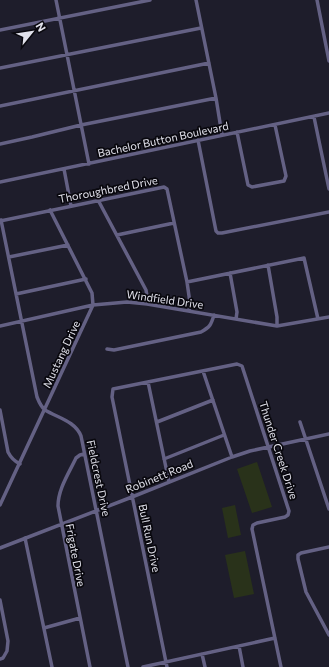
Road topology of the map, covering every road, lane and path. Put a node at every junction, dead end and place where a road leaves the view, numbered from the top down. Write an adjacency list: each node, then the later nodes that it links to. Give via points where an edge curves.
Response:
1 (56, 0): 5 (street)
2 (150, 0): 5 (street)
3 (196, 0): 6 (street)
4 (317, 0): 9 (street)
5 (59, 18): 7 (street); 8 (street)
6 (202, 28): 8 (street); 10 (street)
7 (0, 30)
8 (67, 54): 11 (street); 12 (street)
9 (329, 61)
10 (209, 63): 12 (street); 13 (street)
11 (0, 68)
12 (74, 91): 14 (street); 17 (street)
13 (216, 98): 17 (street); 20 (street)
14 (0, 106)
15 (329, 113): 16 (street, Bachelor Button Boulevard)
16 (314, 117): 18 (street, Bachelor Button Boulevard); 26 (street)
17 (81, 125): 22 (street); 23 (street)
18 (275, 125): 19 (street, Bachelor Button Boulevard); 19 (street, via 285,179 252,187 248,185)
19 (237, 132): 20 (street, Bachelor Button Boulevard)
20 (222, 135): 21 (street, Bachelor Button Boulevard)
21 (198, 140): 23 (street, Bachelor Button Boulevard); 30 (street, via 218,233)
22 (0, 144)
23 (88, 164): 24 (street, Bachelor Button Boulevard)
24 (64, 169): 25 (street, Bachelor Button Boulevard); 28 (street)
25 (0, 182)
26 (329, 189)
27 (98, 200): 28 (street, Thoroughbred Drive); 32 (street, Thoroughbred Drive, via 164,187 167,188); 33 (street)
28 (71, 206): 29 (street, Thoroughbred Drive)
29 (50, 210): 31 (street, Thoroughbred Drive); 34 (street)
30 (329, 212)
31 (1, 220): 35 (street)
32 (174, 224): 33 (street); 39 (street, Thoroughbred Drive)
33 (117, 235): 41 (street, via 146,290)
34 (68, 245): 35 (street); 38 (street)
35 (9, 257): 40 (street)
36 (268, 265): 37 (street); 47 (street, via 304,258); 50 (street)
37 (230, 273): 39 (street); 46 (street)
38 (86, 279): 40 (street); 42 (street, via 92,293)
39 (187, 282): 43 (street, Thoroughbred Drive)
40 (16, 294): 48 (street)
41 (147, 304): 42 (street, Windfield Drive, via 127,302); 43 (street, Windfield Drive)
42 (93, 305): 48 (street, Windfield Drive); 57 (street, Mustang Drive)
43 (189, 311): 44 (street, Windfield Drive)
44 (214, 316): 46 (street, Windfield Drive); 51 (street, via 211,324 201,332 114,350)
45 (329, 317): 47 (street, Windfield Drive)
46 (236, 319): 50 (street, Windfield Drive)
47 (318, 319): 50 (street, Windfield Drive)
48 (22, 321): 49 (street, Windfield Drive); 57 (street, via 37,397)
49 (0, 326)
50 (277, 326)
51 (107, 349)
52 (203, 371): 53 (street, Thunder Creek Drive); 55 (street); 63 (street, Thunder Creek Drive, via 237,364 242,366)
53 (148, 382): 54 (street, Thunder Creek Drive); 58 (street)
54 (113, 389): 69 (street, Bull Run Drive, via 112,398)
55 (213, 400): 58 (street); 61 (street)
56 (0, 410): 67 (street, via 8,452 13,460)
57 (44, 410): 64 (street, Fieldcrest Drive, via 77,429); 67 (street, Mustang Drive)
58 (157, 422): 66 (street)
59 (300, 422): 62 (street)
60 (329, 434): 62 (street, Robinett Road)
61 (224, 435): 65 (street); 66 (street)
62 (306, 439): 63 (street, Robinett Road); 72 (street)
63 (269, 446): 65 (street, Robinett Road); 82 (street, Thunder Creek Drive, via 289,511 284,517 257,523 252,529)
64 (84, 454): 73 (street, Fieldcrest Drive); 74 (street, Frigate Drive, via 76,458 60,493)
65 (232, 457): 68 (street, Robinett Road)
66 (164, 459): 68 (street)
67 (20, 464): 70 (street, Mustang Drive)
68 (169, 482): 69 (street, Robinett Road)
69 (132, 497): 73 (street, Robinett Road); 86 (street, Bull Run Drive)
70 (1, 499): 71 (street, Mustang Drive)
71 (0, 505)
72 (329, 508)
73 (96, 511): 74 (street, Robinett Road); 89 (street, Fieldcrest Drive)
74 (60, 524): 75 (street, Robinett Road); 79 (street, Frigate Drive)
75 (25, 538): 77 (street, Robinett Road); 80 (street)
76 (329, 547): 81 (street, via 301,553 298,559 306,592)
77 (0, 548)
78 (0, 600): 85 (street, via 8,646)
79 (80, 618): 80 (street); 88 (street, Frigate Drive)
80 (44, 628): 87 (street)
81 (329, 635)
82 (275, 638): 83 (street); 94 (street, Thunder Creek Drive)
83 (239, 646): 84 (street); 93 (street)
84 (202, 654): 86 (street); 92 (street)
85 (0, 659)
86 (166, 662): 90 (street); 91 (street, Bull Run Drive)
87 (52, 667)
88 (90, 667)
89 (128, 667)
90 (143, 667)
91 (167, 667)
92 (205, 667)
93 (244, 667)
94 (281, 667)

